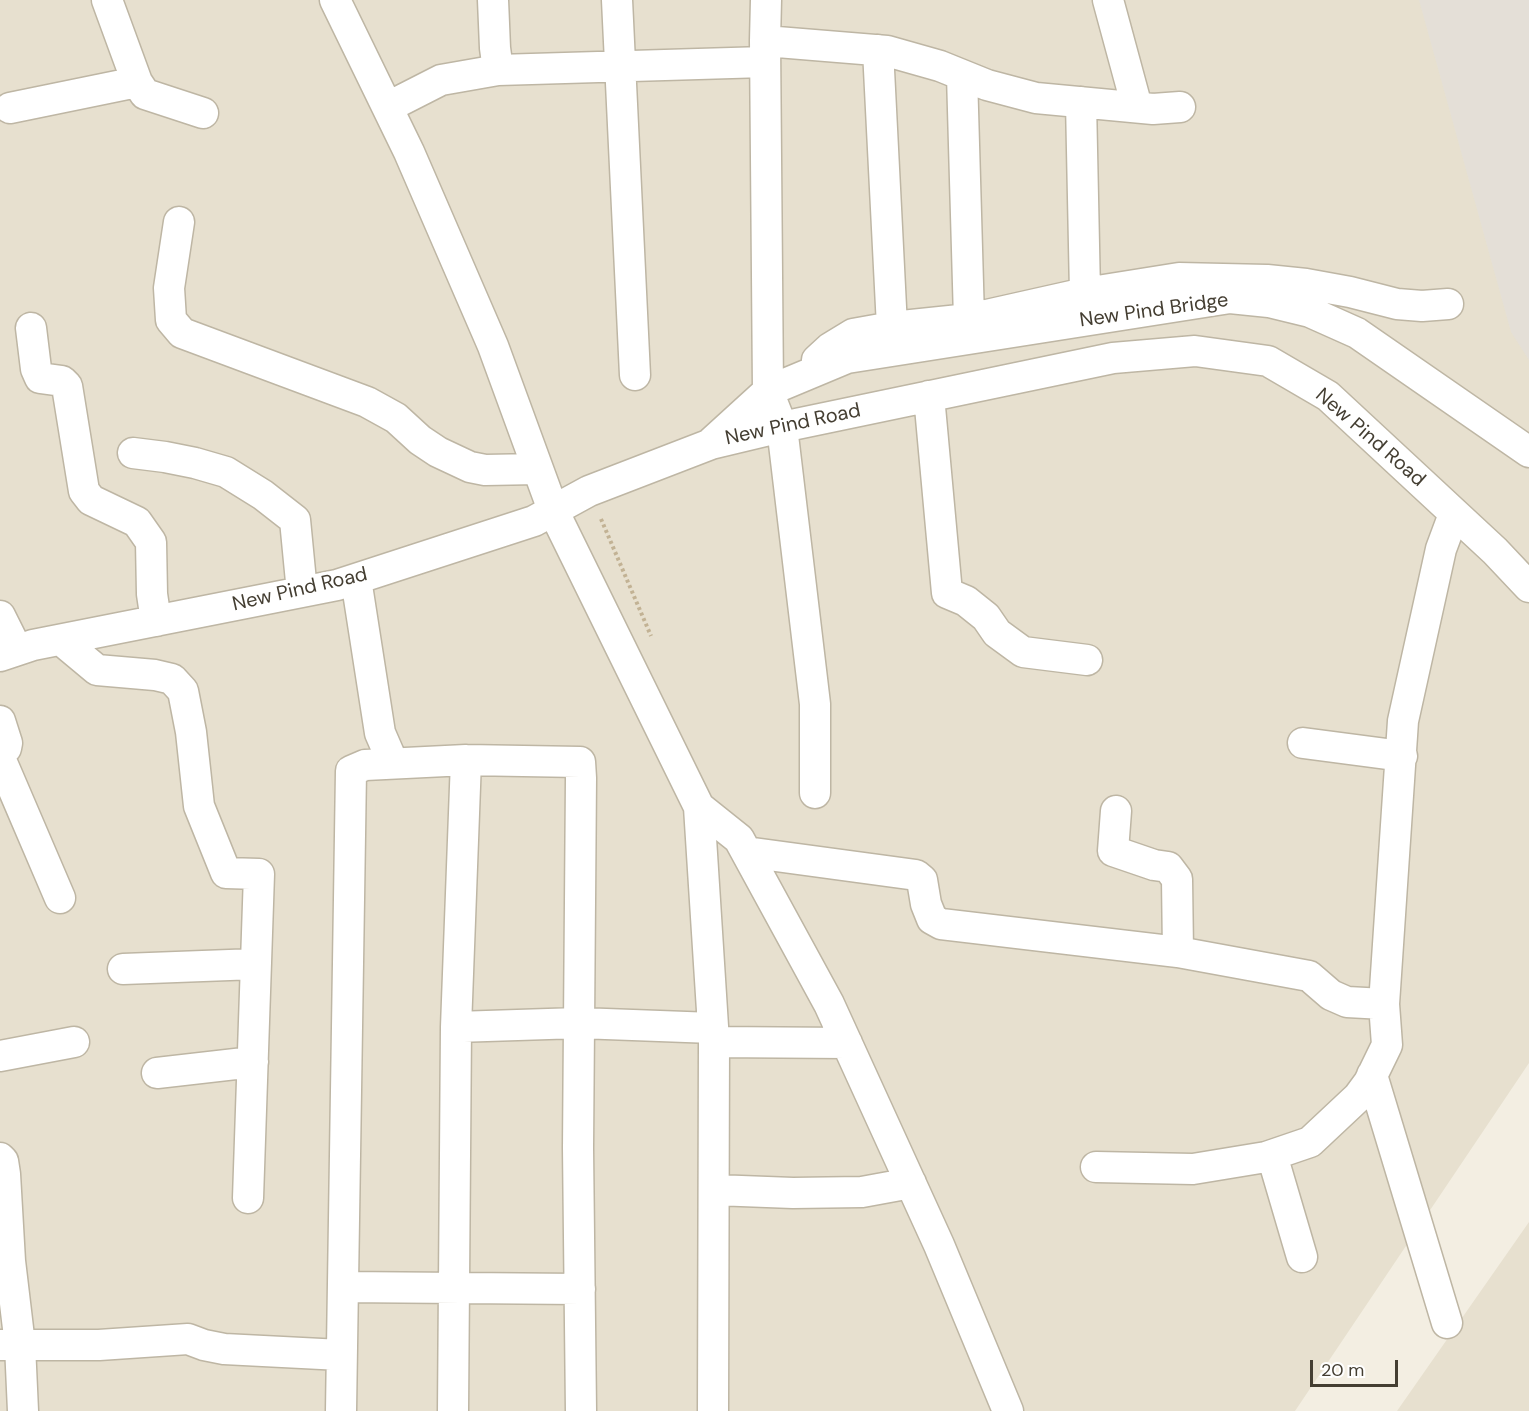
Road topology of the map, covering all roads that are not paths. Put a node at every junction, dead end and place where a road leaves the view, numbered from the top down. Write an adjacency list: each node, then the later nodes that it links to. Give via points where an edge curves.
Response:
1 (107, 0): 12 (street)
2 (335, 0): 14 (street)
3 (493, 0): 10 (street)
4 (617, 0): 9 (street)
5 (766, 0): 8 (street)
6 (1108, 0): 15 (street)
7 (878, 50): 8 (street); 11 (street); 23 (street)
8 (765, 51): 9 (street); 26 (street)
9 (620, 68): 10 (street); 25 (street)
10 (498, 70): 14 (street, via 441,80)
11 (962, 75): 13 (street, via 1036,98); 22 (street)
12 (137, 82): 17 (street); 18 (street, via 145,94)
13 (1081, 102): 15 (street); 20 (street)
14 (388, 107): 32 (street, via 493,346)
15 (1137, 107): 16 (street)
16 (1180, 107)
17 (10, 108)
18 (203, 113)
19 (179, 222): 32 (street, via 169,288 171,320 182,333 367,402 396,418 438,452 470,467)
20 (1085, 293): 21 (street, via 1179,278 1267,280 1350,292 1397,304); 22 (street)
21 (1448, 304)
22 (969, 319): 23 (street)
23 (892, 327): 26 (street, via 853,334)
24 (31, 328): 39 (street, via 40,378 62,381 67,386 84,491 91,500 137,522 151,542)
25 (635, 375)
26 (782, 385): 28 (street); 29 (street); 30 (street, New Pind Bridge, via 848,358 1230,298 1310,312 1357,333)
27 (929, 396): 28 (street, New Pind Road); 34 (street, New Pind Road, via 1113,358 1195,351 1268,361 1328,396); 42 (street, via 947,593 966,601 986,617 997,633 1023,652)
28 (782, 427): 29 (street, New Pind Road); 49 (street, via 814,704)
29 (711, 444): 33 (street, New Pind Road, via 589,491)
30 (1529, 452)
31 (133, 453): 37 (street, via 226,472 295,520)
32 (538, 469): 33 (street)
33 (553, 510): 35 (street, New Pind Road, via 534,521); 50 (street)
34 (1455, 514): 36 (street, New Pind Road); 45 (street, via 1441,549 1403,721)
35 (356, 579): 37 (street, New Pind Road); 48 (street, via 380,733)
36 (1529, 586)
37 (302, 592): 39 (street, New Pind Road)
38 (0, 616): 41 (street)
39 (156, 621): 40 (street, New Pind Road)
40 (61, 640): 41 (street, New Pind Road); 55 (street, via 97,670 172,679 183,691 200,806 226,873 259,874)
41 (8, 653)
42 (1087, 660)
43 (0, 722): 46 (street, via 7,743)
44 (1303, 743): 45 (street)
45 (1402, 756): 57 (street)
46 (0, 757): 53 (street)
47 (466, 760): 48 (street); 58 (street, via 580,762); 59 (street)
48 (393, 764): 74 (street, via 366,765 351,771)
49 (815, 794)
50 (699, 807): 52 (street, via 739,838); 60 (street)
51 (1116, 811): 54 (street, via 1113,851 1168,867 1177,879)
52 (746, 852): 54 (street, via 916,874 922,880 932,919 941,924); 62 (street)
53 (60, 898)
54 (1178, 952): 57 (street, via 1309,976 1331,995 1347,1002)
55 (256, 964): 56 (street); 64 (street)
56 (123, 969)
57 (1384, 1004): 66 (street, via 1387,1045)
58 (579, 1023): 59 (street); 60 (street); 76 (street)
59 (456, 1027): 75 (street)
60 (714, 1035): 62 (street); 71 (street)
61 (74, 1042): 63 (street)
62 (847, 1043): 70 (street)
63 (0, 1056)
64 (253, 1062): 65 (street); 72 (street)
65 (157, 1073)
66 (1372, 1075): 67 (street, via 1358,1097 1310,1142); 77 (street)
67 (1272, 1155): 69 (street, via 1193,1169); 73 (street)
68 (0, 1158): 78 (street, via 5,1174 10,1261)
69 (1096, 1167)
70 (910, 1183): 71 (street, via 862,1192); 85 (street)
71 (715, 1190): 84 (street)
72 (248, 1198)
73 (1302, 1257)
74 (343, 1287): 75 (street); 79 (street)
75 (454, 1287): 76 (street); 82 (street)
76 (580, 1289): 83 (street)
77 (1448, 1323)
78 (10, 1345): 79 (street, via 188,1339 224,1349); 80 (street)
79 (341, 1355): 81 (street)
80 (23, 1411)
81 (340, 1411)
82 (453, 1411)
83 (581, 1411)
84 (713, 1411)
85 (1008, 1411)

